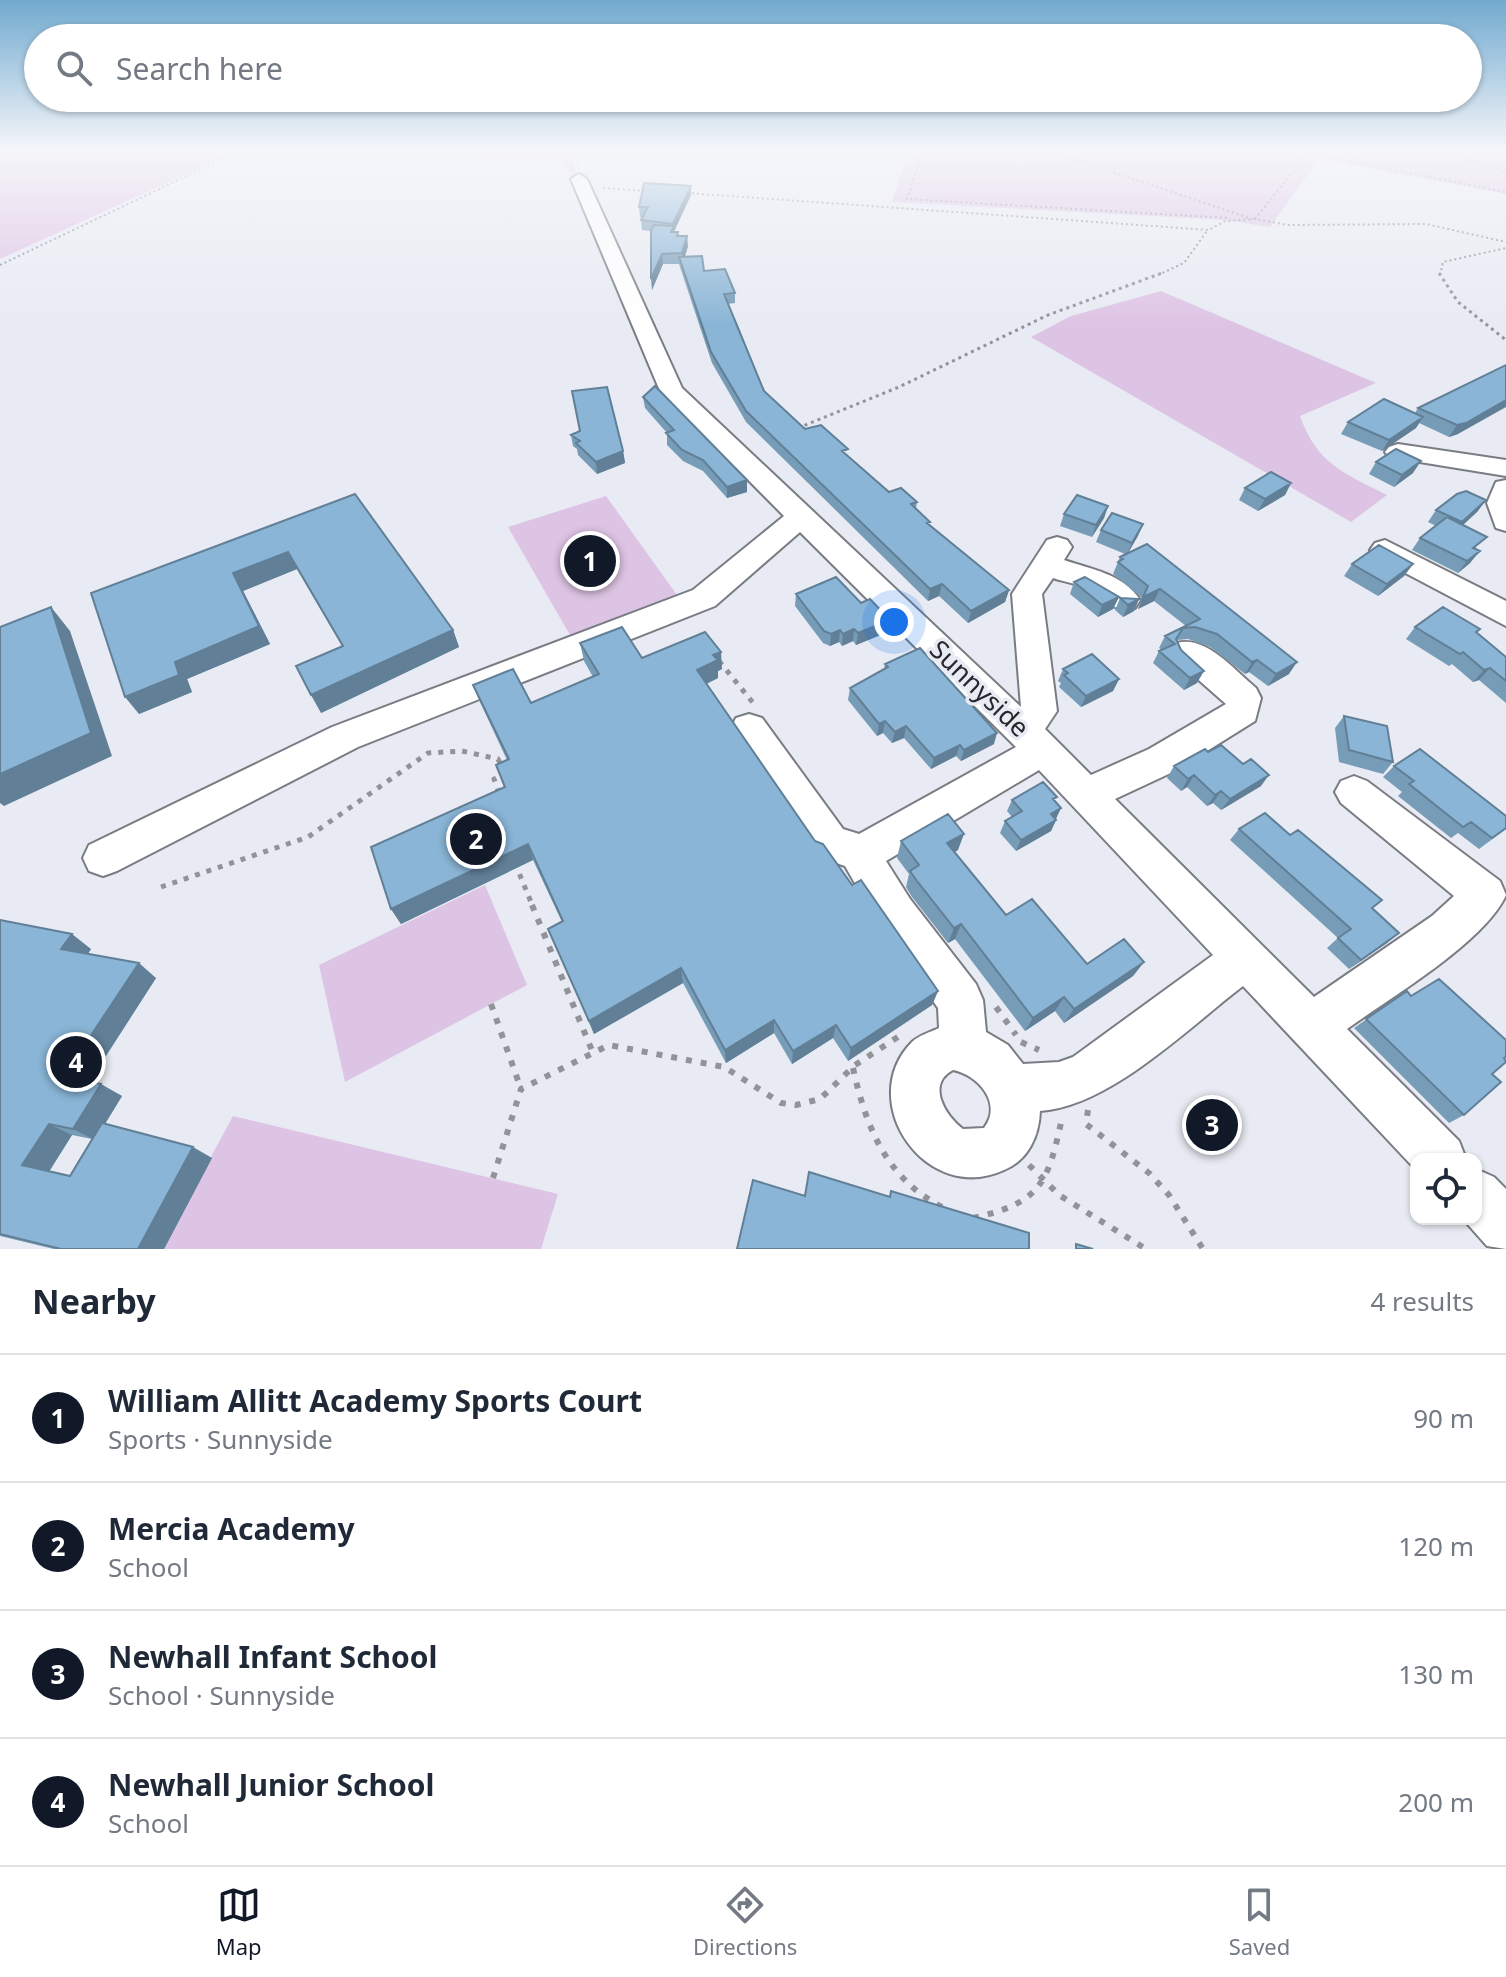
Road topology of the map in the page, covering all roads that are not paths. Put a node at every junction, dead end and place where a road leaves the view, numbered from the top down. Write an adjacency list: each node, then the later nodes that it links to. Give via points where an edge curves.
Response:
1 (592, 208): 5 (street, Sunnyside, via 672,391)
2 (1398, 452): 3 (street)
3 (1506, 468)
4 (1506, 488): 6 (street, via 1501,503)
5 (802, 516): 12 (street, Sunnyside); 16 (street, via 704,598 345,737)
6 (1506, 522)
7 (1385, 550): 9 (street)
8 (1124, 600): 12 (street, via 1051,556 1027,594 1039,711)
9 (1506, 615)
10 (1189, 652): 14 (street, via 1244,698 1243,711 1162,760)
11 (749, 728): 15 (street, via 830,843)
12 (1033, 740): 14 (street, Sunnyside); 15 (street)
13 (1354, 792): 18 (street, via 1485,895 1447,931)
14 (1087, 794): 17 (street, Sunnyside)
15 (865, 854): 19 (street, via 863,861 895,913 955,993 964,1014)
16 (103, 858)
17 (1245, 958): 18 (street, Sunnyside); 20 (street, via 1070,1064 1059,1086)
18 (1312, 1026): 21 (street, Sunnyside)
19 (964, 1046): 20 (street, via 993,1061); 20 (street, via 941,1048 922,1062 914,1086 918,1113 934,1137 958,1153 984,1154 1005,1141 1015,1117)
20 (1011, 1089)
21 (1435, 1153)
22 (1482, 1201): 23 (street)
23 (1506, 1227)

